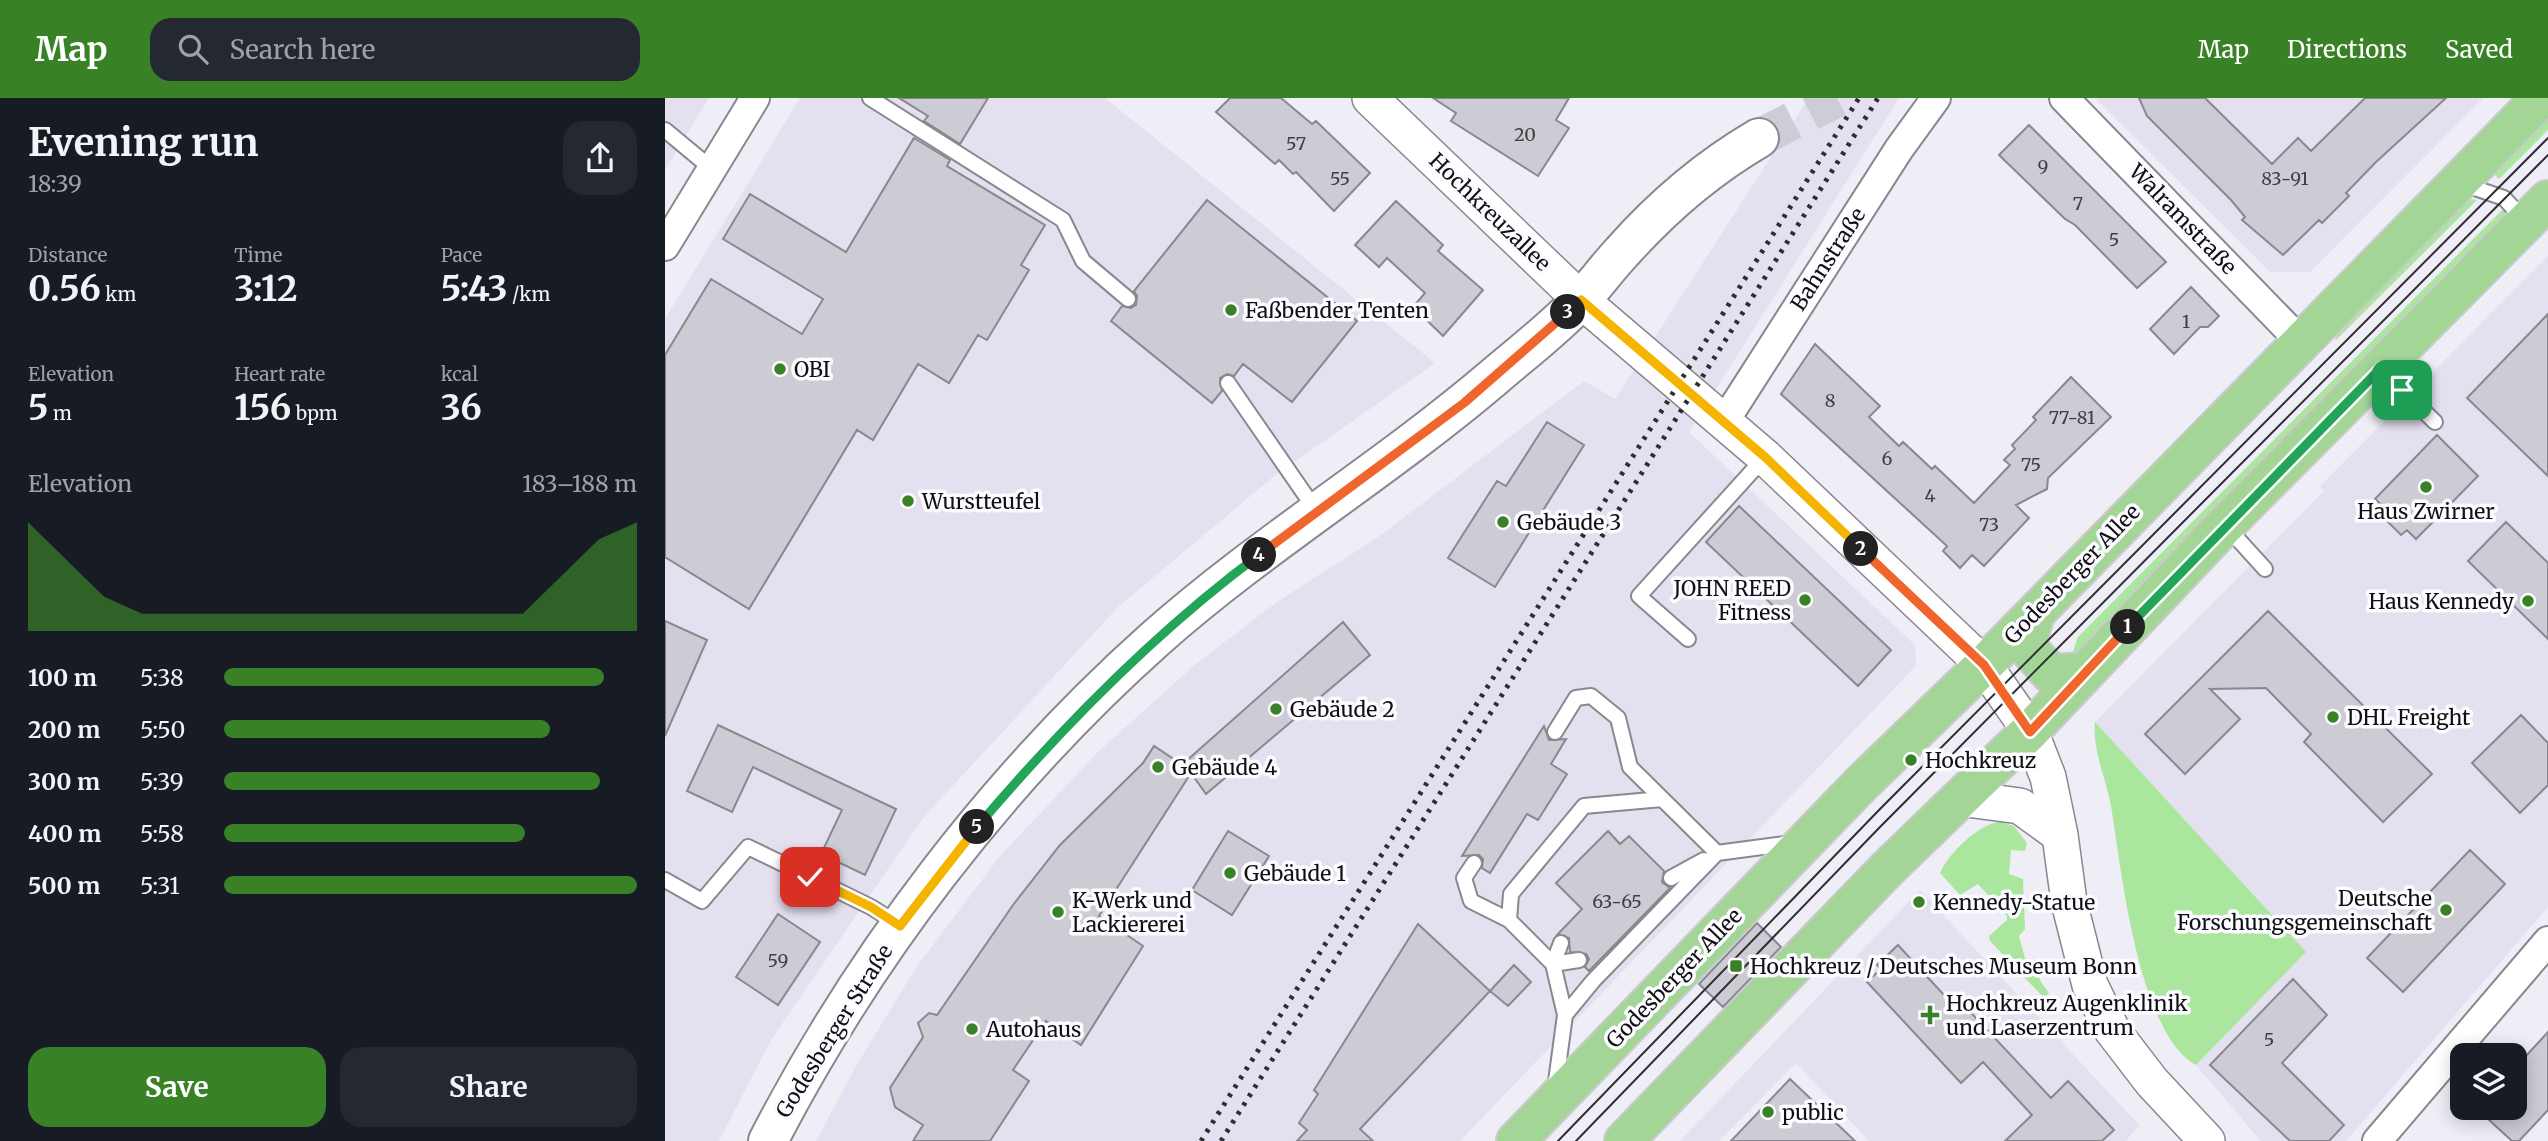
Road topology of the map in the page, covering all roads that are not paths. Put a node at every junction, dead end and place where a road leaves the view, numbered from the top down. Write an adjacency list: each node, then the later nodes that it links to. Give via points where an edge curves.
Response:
1 (755, 98): 9 (street)
2 (870, 98): 13 (lane, via 1063,220 1083,261)
3 (1370, 98): 14 (street, Hochkreuzallee)
4 (1936, 98): 18 (street, Bahnstraße)
5 (2064, 98): 15 (street, Walramstraße)
6 (2541, 98): 10 (main road, Godesberger Allee)
7 (665, 130): 9 (lane)
8 (1759, 138): 14 (main road, Godesberger Straße, via 1721,160 1677,195)
9 (712, 169): 12 (street)
10 (2458, 183): 11 (lane); 15 (main road, Godesberger Allee)
11 (2537, 211): 16 (main road)
12 (665, 246)
13 (1128, 299)
14 (1581, 300): 18 (street, Hochkreuzallee); 21 (main road, Godesberger Straße, via 1464,403)
15 (2300, 341): 24 (main road, Godesberger Allee)
16 (2381, 368): 19 (lane); 22 (main road)
17 (1228, 383): 21 (lane)
18 (1724, 422): 20 (street, Hochkreuzallee)
19 (2435, 422)
20 (1765, 457): 25 (lane, via 1639,596); 26 (street, Hochkreuzallee)
21 (1317, 512): 38 (main road, Godesberger Straße, via 1154,640 1070,722 953,855)
22 (2225, 525): 23 (lane); 27 (main road)
23 (2265, 569)
24 (2035, 613): 26 (main road, Godesberger Allee); 27 (main road, via 2027,646 2051,674)
25 (1688, 639)
26 (1984, 665): 29 (street, Hochkreuzallee); 33 (main road, Godesberger Allee)
27 (2086, 672): 29 (main road)
28 (1555, 732): 31 (lane, via 1576,698 1591,696 1601,701 1618,718 1630,767)
29 (2030, 732): 30 (main road); 32 (street, Hochkreuzallee, via 2048,777)
30 (1959, 798): 32 (street, via 2020,806); 46 (main road)
31 (1662, 799): 34 (lane); 37 (lane, via 1584,806 1511,894)
32 (2060, 835): 43 (street, Hochkreuzallee, via 2069,902 2090,985 2112,1030)
33 (1807, 840): 34 (lane); 42 (main road, Godesberger Allee)
34 (1717, 853): 41 (lane, via 1674,886)
35 (1474, 863): 37 (lane, via 1464,878 1471,901)
36 (665, 880): 38 (lane, via 702,901 748,847)
37 (1509, 920): 40 (lane)
38 (900, 926): 44 (main road, Godesberger Straße, via 800,1079)
39 (2548, 941): 47 (street)
40 (1553, 964): 40 (lane, via 1569,951); 41 (lane)
41 (1565, 1015): 42 (lane)
42 (1553, 1103): 45 (main road, Godesberger Allee)
43 (2193, 1136)
44 (768, 1141)
45 (1516, 1141)
46 (1624, 1141)
47 (2377, 1141)

